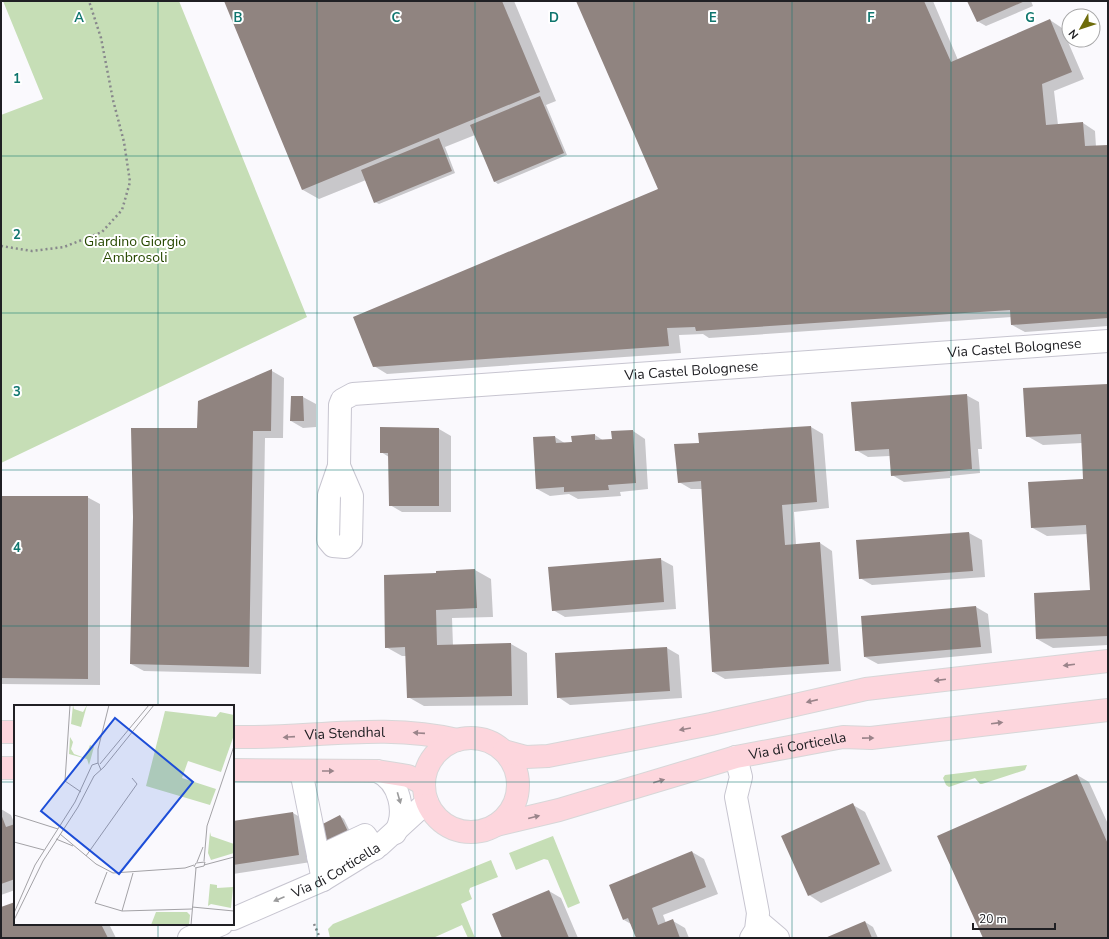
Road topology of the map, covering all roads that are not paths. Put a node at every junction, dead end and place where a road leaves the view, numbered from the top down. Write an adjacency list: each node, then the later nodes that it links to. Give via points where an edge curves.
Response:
1 (1108, 341): 2 (street, Via Castel Bolognese, via 353,394 340,404)
2 (339, 466)
3 (1108, 661): 9 (main road, one-way to 9, via 866,689 711,724 548,756 526,757)
4 (1108, 710): 10 (main road, Via di Corticella, one-way to 4, via 843,737 871,738)
5 (1, 732): 6 (main road)
6 (14, 732)
7 (234, 737): 8 (main road, Via Stendhal, one-way to 7, via 434,734 393,732 276,738)
8 (457, 740): 9 (main road, via 482,739); 16 (main road, via 436,754 427,769)
9 (504, 751): 17 (main road, via 513,764 518,778 518,794 513,808)
10 (736, 757): 17 (main road, Via di Corticella, one-way to 10, via 553,812); 24 (street, via 741,777 736,797)
11 (1, 768): 12 (main road)
12 (14, 768)
13 (234, 770): 14 (main road)
14 (301, 771): 15 (main road, one-way to 15); 20 (street)
15 (377, 771): 16 (main road, via 408,776); 18 (street, one-way to 18, via 389,779 400,800 401,819)
16 (426, 793): 17 (main road, via 439,819 458,830 474,832); 18 (street, Via di Corticella)
17 (496, 825)
18 (395, 833): 19 (street, Via di Corticella)
19 (375, 849): 20 (street, via 365,835); 21 (street, Via di Corticella)
20 (318, 857): 21 (street)
21 (323, 880): 22 (street, Via di Corticella, one-way to 22)
22 (234, 919)
23 (220, 925): 25 (street)
24 (755, 929): 26 (street)
25 (189, 938)
26 (778, 938)

